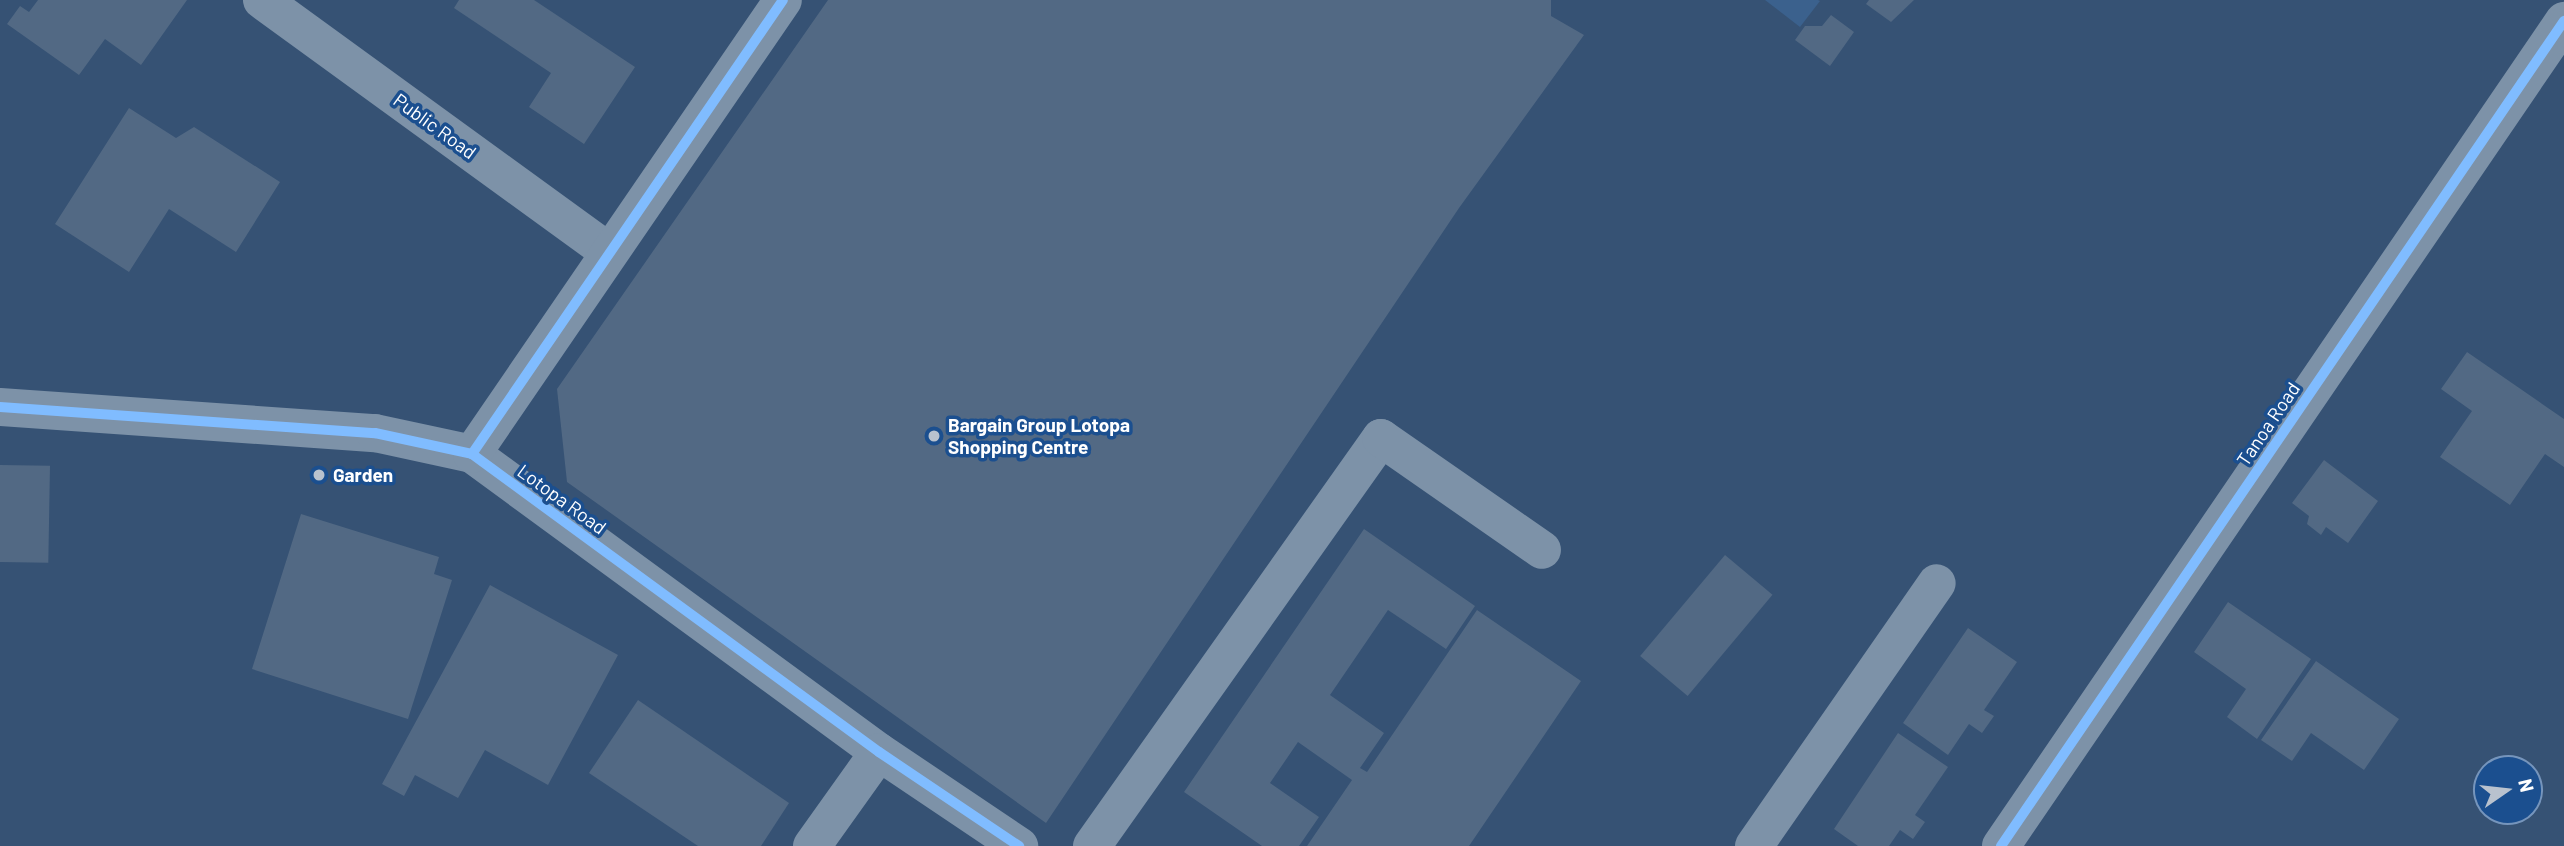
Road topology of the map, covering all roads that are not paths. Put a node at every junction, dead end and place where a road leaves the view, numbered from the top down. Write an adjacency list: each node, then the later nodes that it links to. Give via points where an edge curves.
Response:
1 (262, 0): 4 (street, Public Road)
2 (783, 0): 4 (street)
3 (2564, 21): 14 (street, Tanoa Road)
4 (609, 253): 6 (street)
5 (0, 407): 6 (street, Lotopa Road, via 375,433)
6 (472, 454): 9 (street, Lotopa Road)
7 (1542, 550): 12 (street, via 1381,438)
8 (1937, 583): 13 (street)
9 (879, 752): 10 (street); 11 (street, Lotopa Road)
10 (812, 846)
11 (1019, 846)
12 (1092, 846)
13 (1754, 846)
14 (2001, 846)

